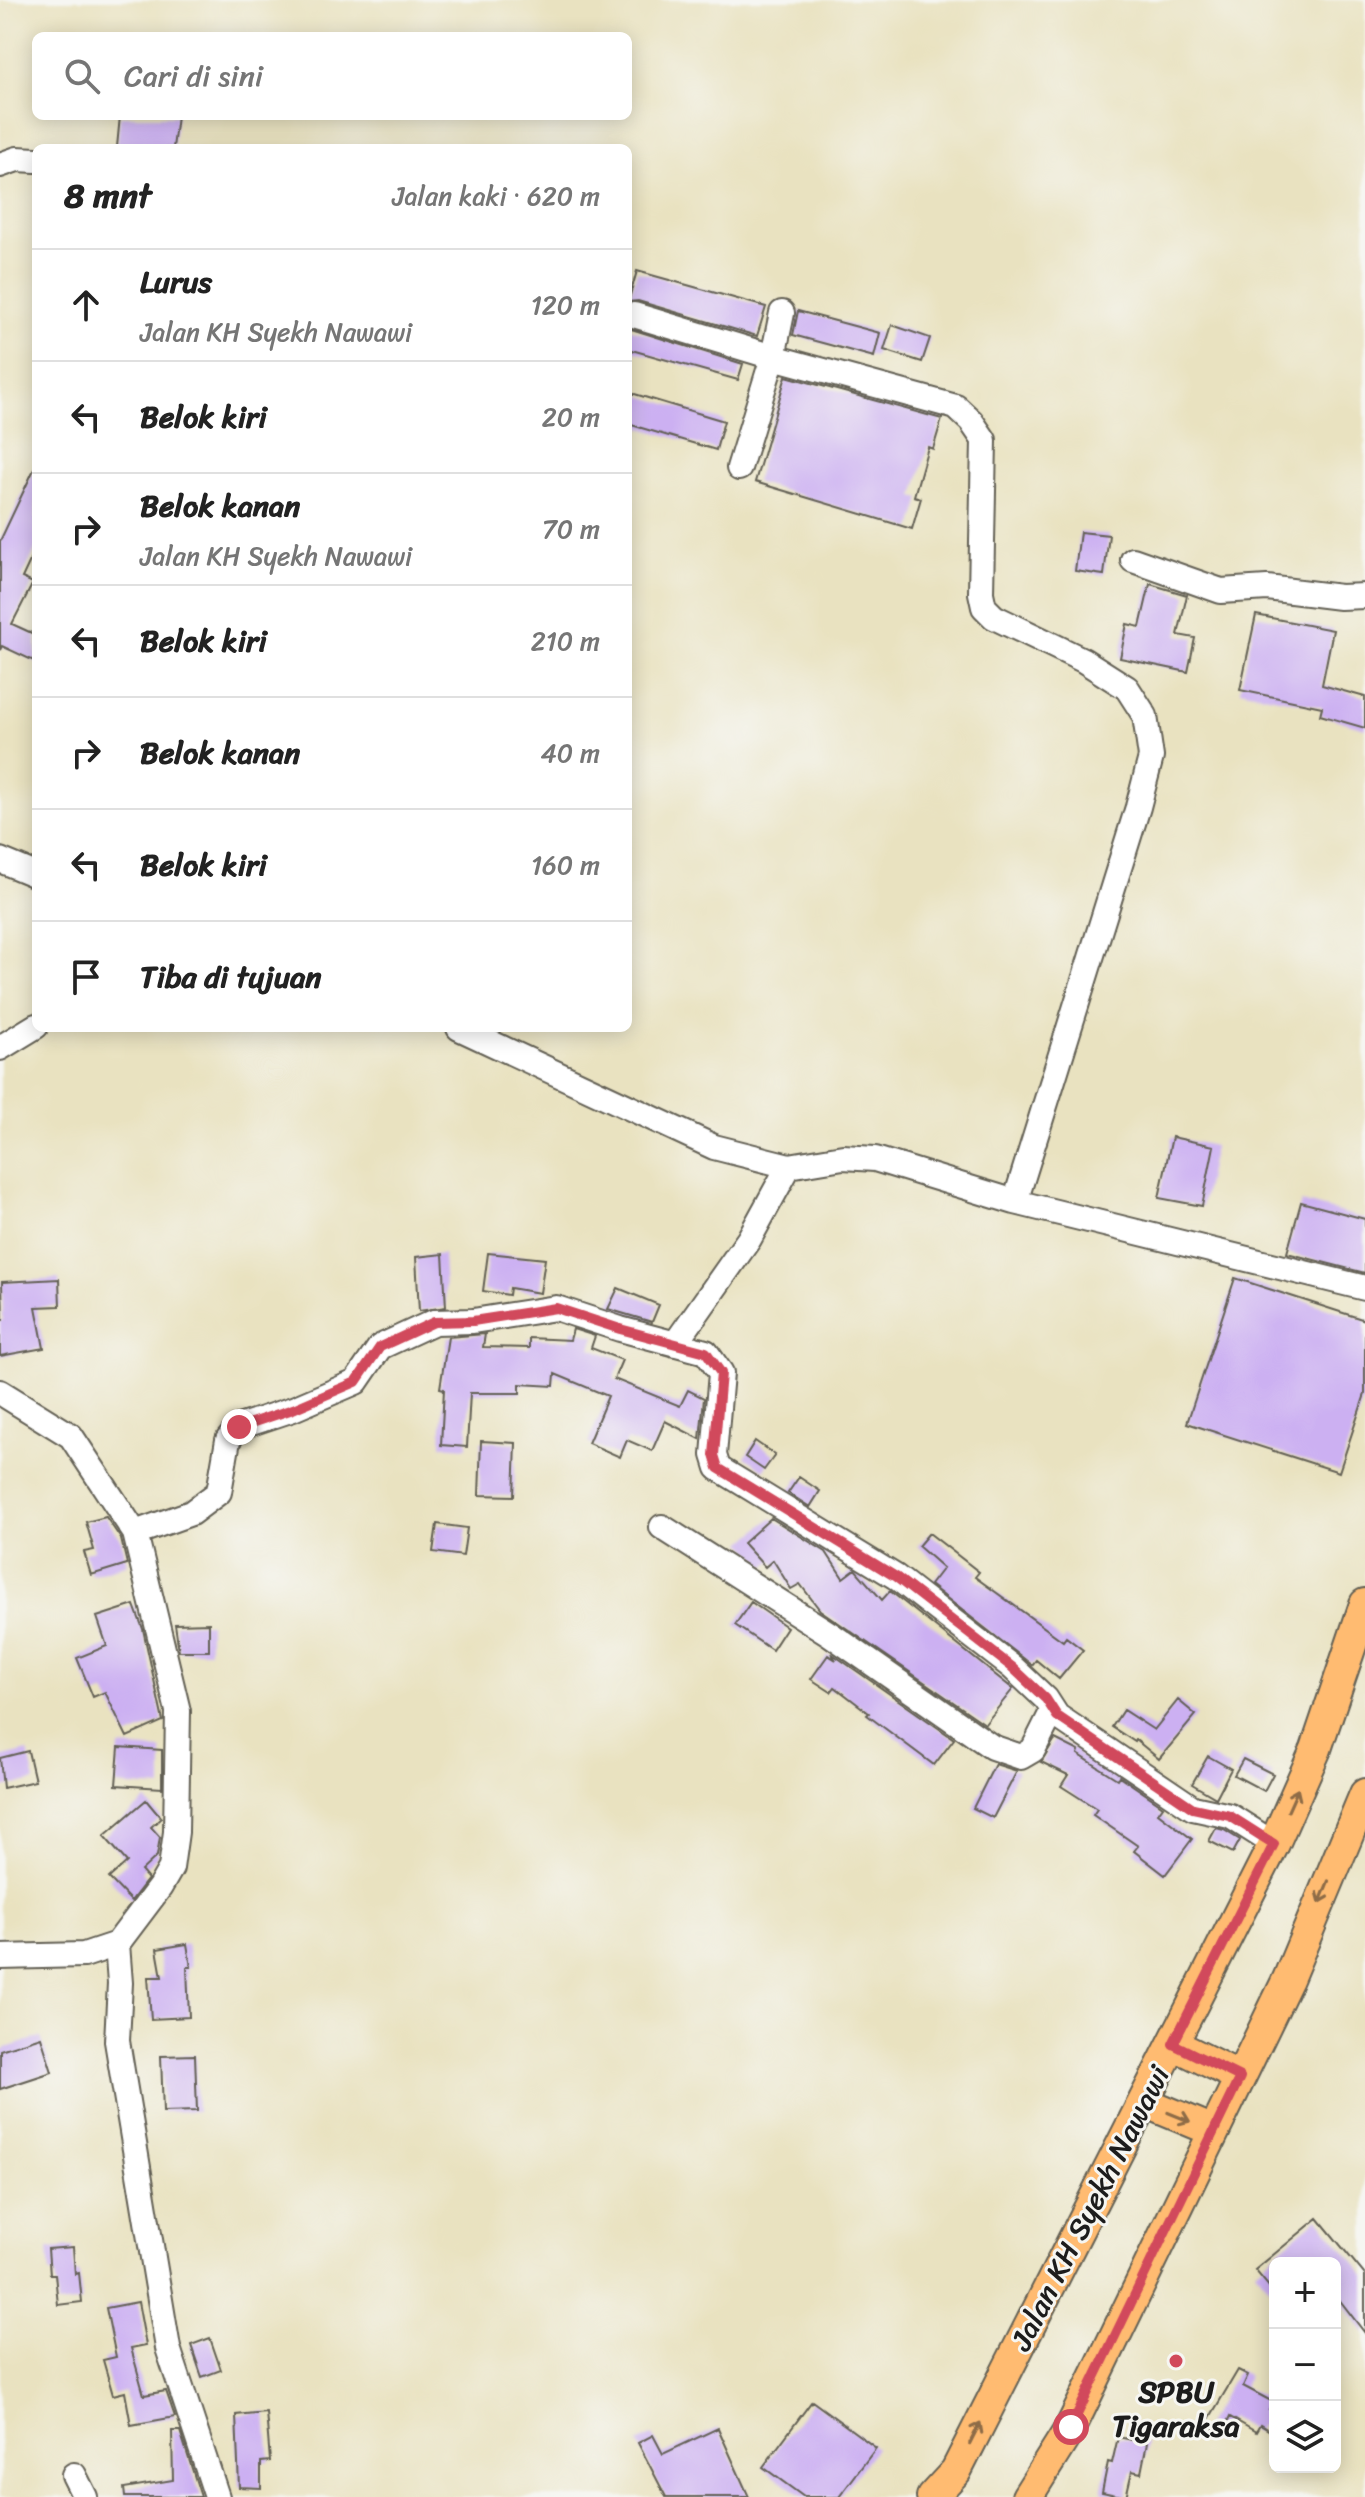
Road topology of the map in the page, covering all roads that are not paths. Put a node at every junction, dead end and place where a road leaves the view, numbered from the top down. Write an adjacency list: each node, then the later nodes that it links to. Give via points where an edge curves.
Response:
1 (32, 160): 2 (street)
2 (0, 165)
3 (782, 313): 5 (street)
4 (634, 315): 5 (street)
5 (773, 357): 6 (street); 15 (street, via 956,407 971,421 984,440 984,607 1127,688 1145,716 1151,757 1138,807)
6 (739, 468)
7 (1133, 560): 8 (street, via 1221,591 1267,588)
8 (1365, 596)
9 (0, 860): 10 (street)
10 (32, 873)
11 (32, 1028): 13 (street)
12 (468, 1032): 14 (street, via 714,1147)
13 (0, 1048)
14 (789, 1166): 15 (street, via 843,1157 875,1159); 17 (street, via 749,1239)
15 (1015, 1202): 16 (street)
16 (1365, 1288)
17 (675, 1344): 20 (street, via 556,1308 434,1322 380,1347 356,1382 239,1427 228,1440 219,1492 191,1513); 22 (street, via 706,1352 721,1373 714,1455 718,1468 896,1577 1012,1667)
18 (0, 1392): 20 (street, via 71,1436)
19 (662, 1527): 22 (street, via 830,1634 992,1747 1021,1757 1033,1750)
20 (135, 1533): 25 (street, via 178,1711 176,1832 171,1868)
21 (1365, 1604): 24 (main road, Jalan KH Syekh Nawawi, one-way to 21, via 1316,1749)
22 (1053, 1710): 24 (street, via 1193,1808 1230,1816)
23 (1365, 1794): 28 (main road, one-way to 28, via 1288,1979)
24 (1274, 1844): 27 (main road, Jalan KH Syekh Nawawi)
25 (117, 1944): 26 (street, via 84,1955); 33 (street, via 117,2041 168,2348)
26 (0, 1957)
27 (1173, 2044): 28 (main road); 29 (main road, Jalan KH Syekh Nawawi)
28 (1240, 2077): 30 (main road)
29 (1144, 2102): 30 (main road, one-way to 30); 34 (main road, Jalan KH Syekh Nawawi, one-way to 29, via 956,2471)
30 (1214, 2131): 35 (main road, via 1073,2422)
31 (74, 2475): 32 (street)
32 (85, 2497)
33 (217, 2497)
34 (932, 2497)
35 (1027, 2497)

